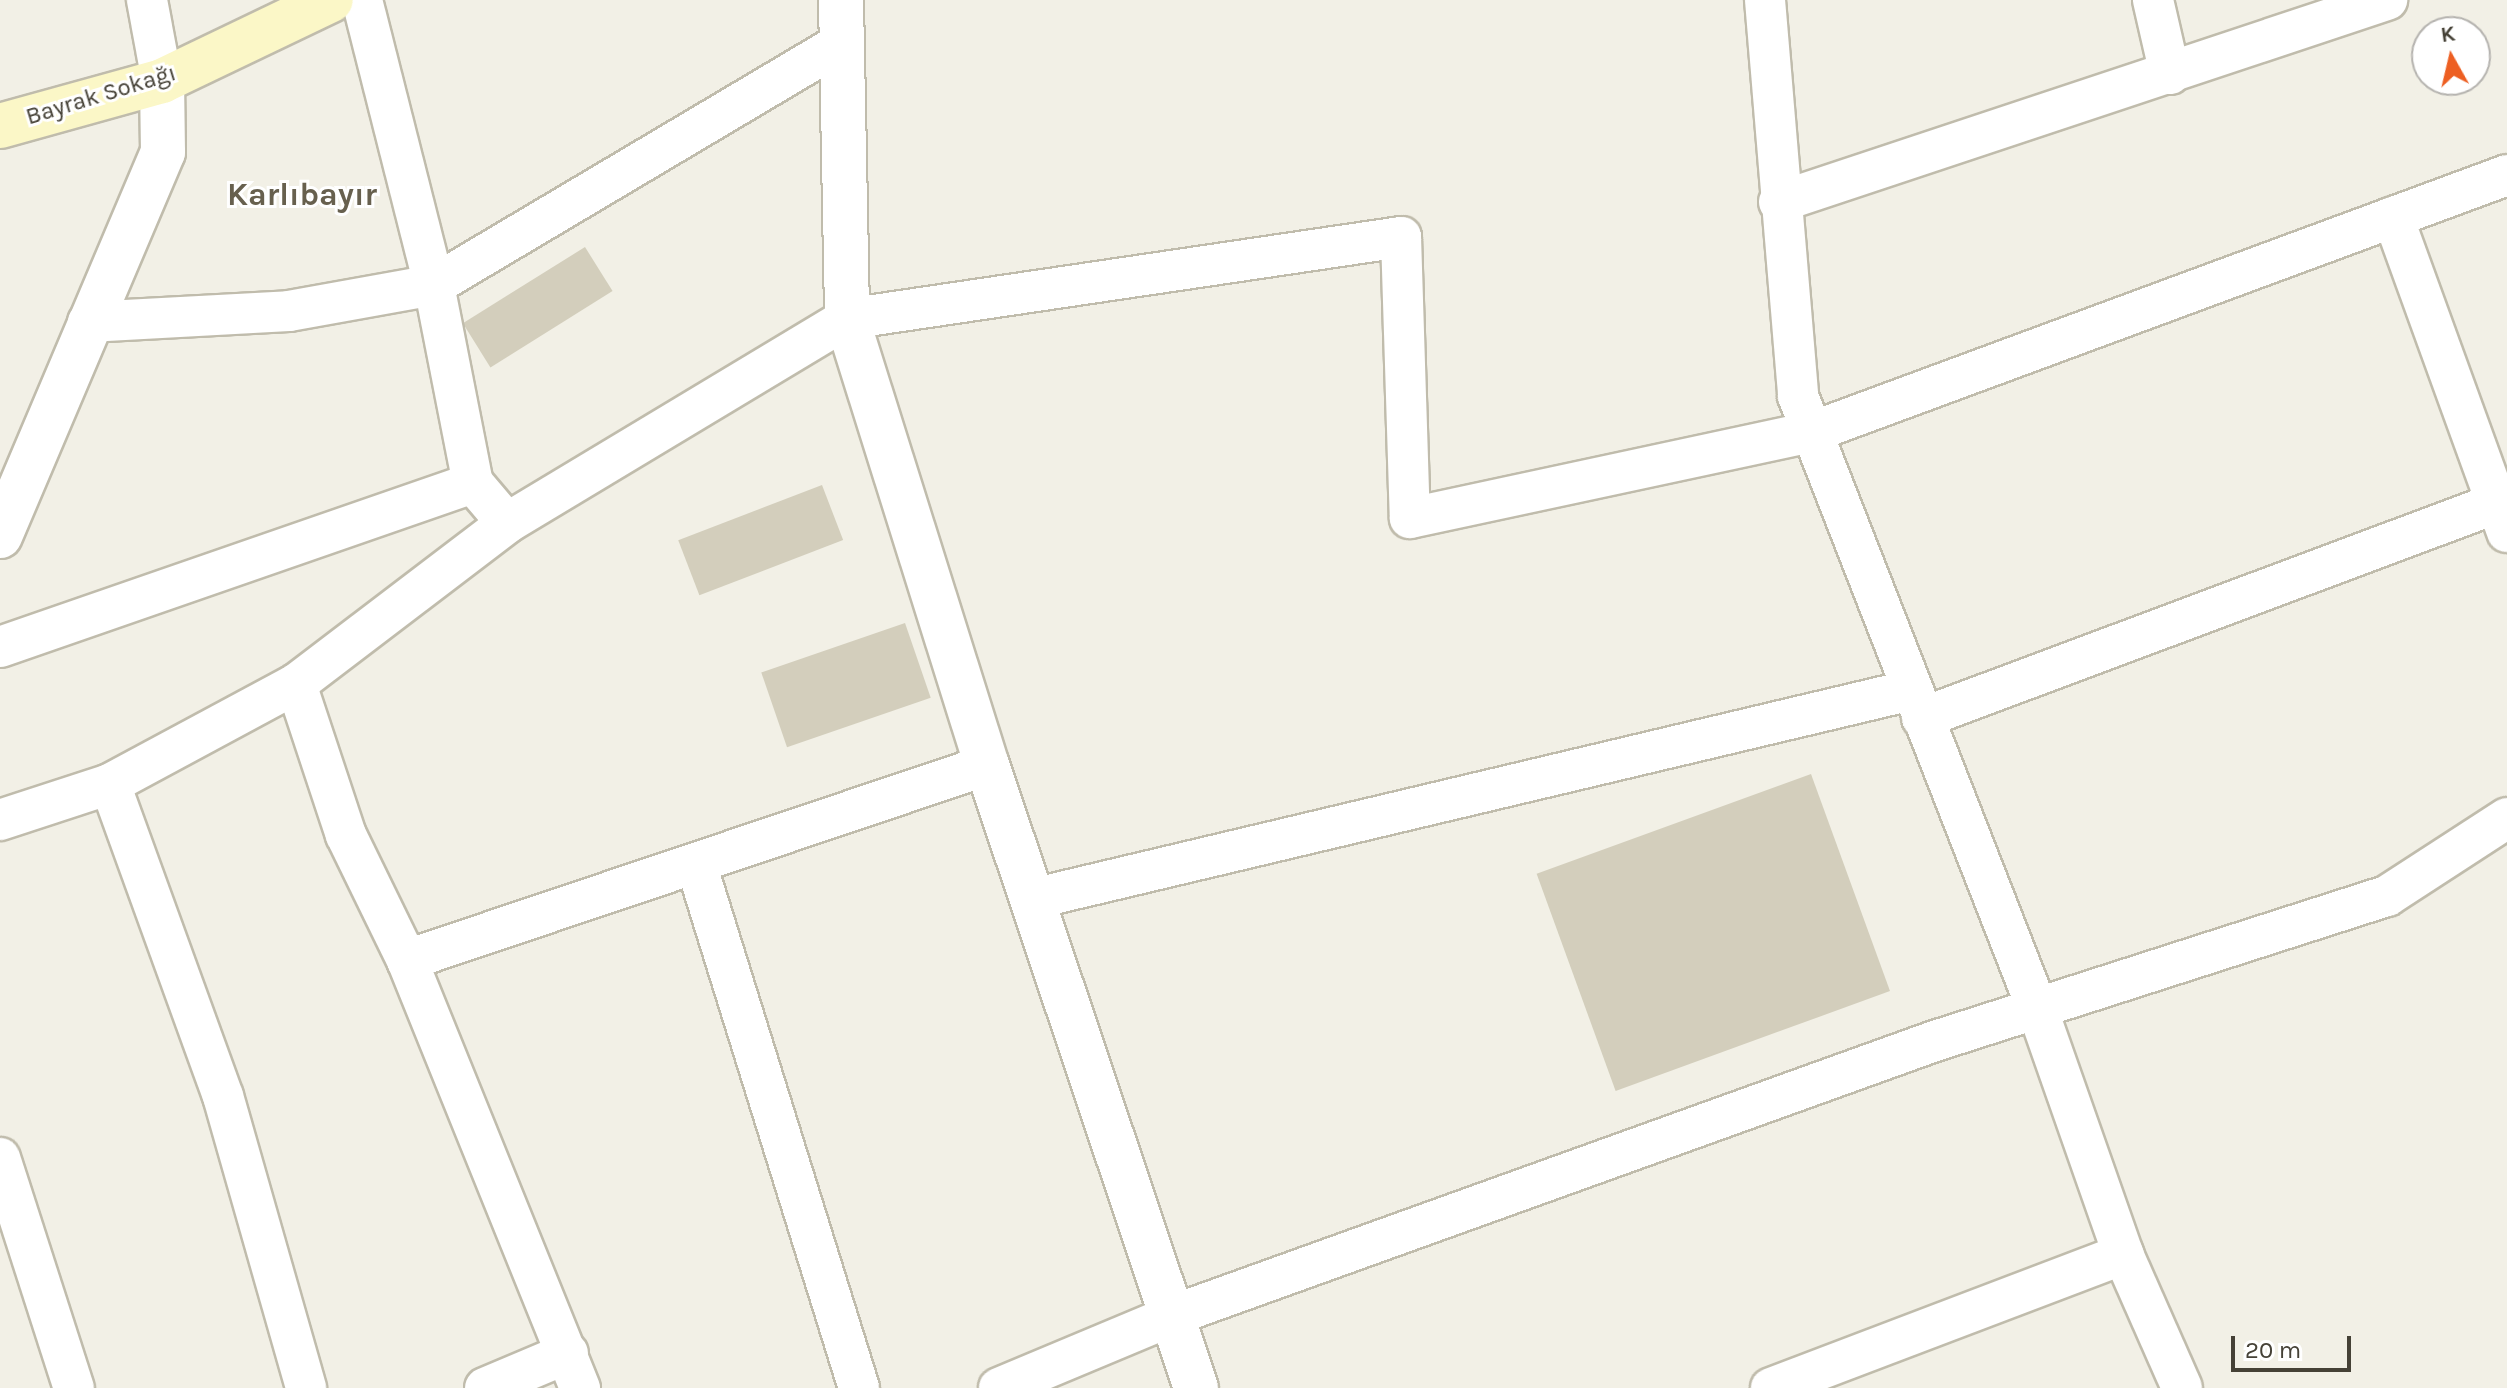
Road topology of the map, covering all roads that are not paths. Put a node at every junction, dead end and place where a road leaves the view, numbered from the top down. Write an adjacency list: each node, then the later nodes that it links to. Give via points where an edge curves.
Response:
1 (147, 0): 10 (street)
2 (331, 0): 10 (main road, Bayrak Sokağı)
3 (362, 0): 15 (street)
4 (841, 0): 8 (street)
5 (1765, 0): 13 (street)
6 (2153, 0): 9 (street)
7 (2387, 0): 9 (street)
8 (842, 43): 15 (street); 16 (street)
9 (2170, 74): 13 (street)
10 (162, 81): 11 (main road, Bayrak Sokağı); 17 (street, via 163,152)
11 (0, 126)
12 (2507, 175): 14 (street)
13 (1779, 202): 18 (street, via 1798,396)
14 (2393, 217): 18 (street); 20 (street)
15 (434, 285): 17 (street, via 289,311); 19 (street)
16 (847, 319): 18 (street, via 1401,237 1410,518); 21 (street); 26 (street)
17 (88, 322): 22 (street)
18 (1812, 432): 25 (street)
19 (473, 483): 21 (street); 23 (street)
20 (2501, 518): 25 (street)
21 (507, 523): 24 (street)
22 (0, 536)
23 (0, 647)
24 (296, 684): 27 (street); 32 (street, via 346,835)
25 (1917, 704): 31 (street); 33 (street)
26 (987, 765): 30 (street); 31 (street)
27 (110, 784): 29 (street); 39 (street, via 223,1096)
28 (2507, 818): 33 (street, via 2387,896)
29 (0, 820)
30 (696, 864): 32 (street); 41 (street)
31 (1032, 899): 36 (street)
32 (407, 960): 37 (street)
33 (2037, 1008): 35 (street, via 2098,1168); 36 (street)
34 (0, 1158): 38 (street)
35 (2123, 1254): 44 (street); 45 (street)
36 (1171, 1316): 42 (street); 43 (street)
37 (574, 1371): 40 (street)
38 (74, 1388)
39 (306, 1388)
40 (485, 1388)
41 (859, 1388)
42 (999, 1388)
43 (1196, 1388)
44 (1771, 1388)
45 (2182, 1388)

